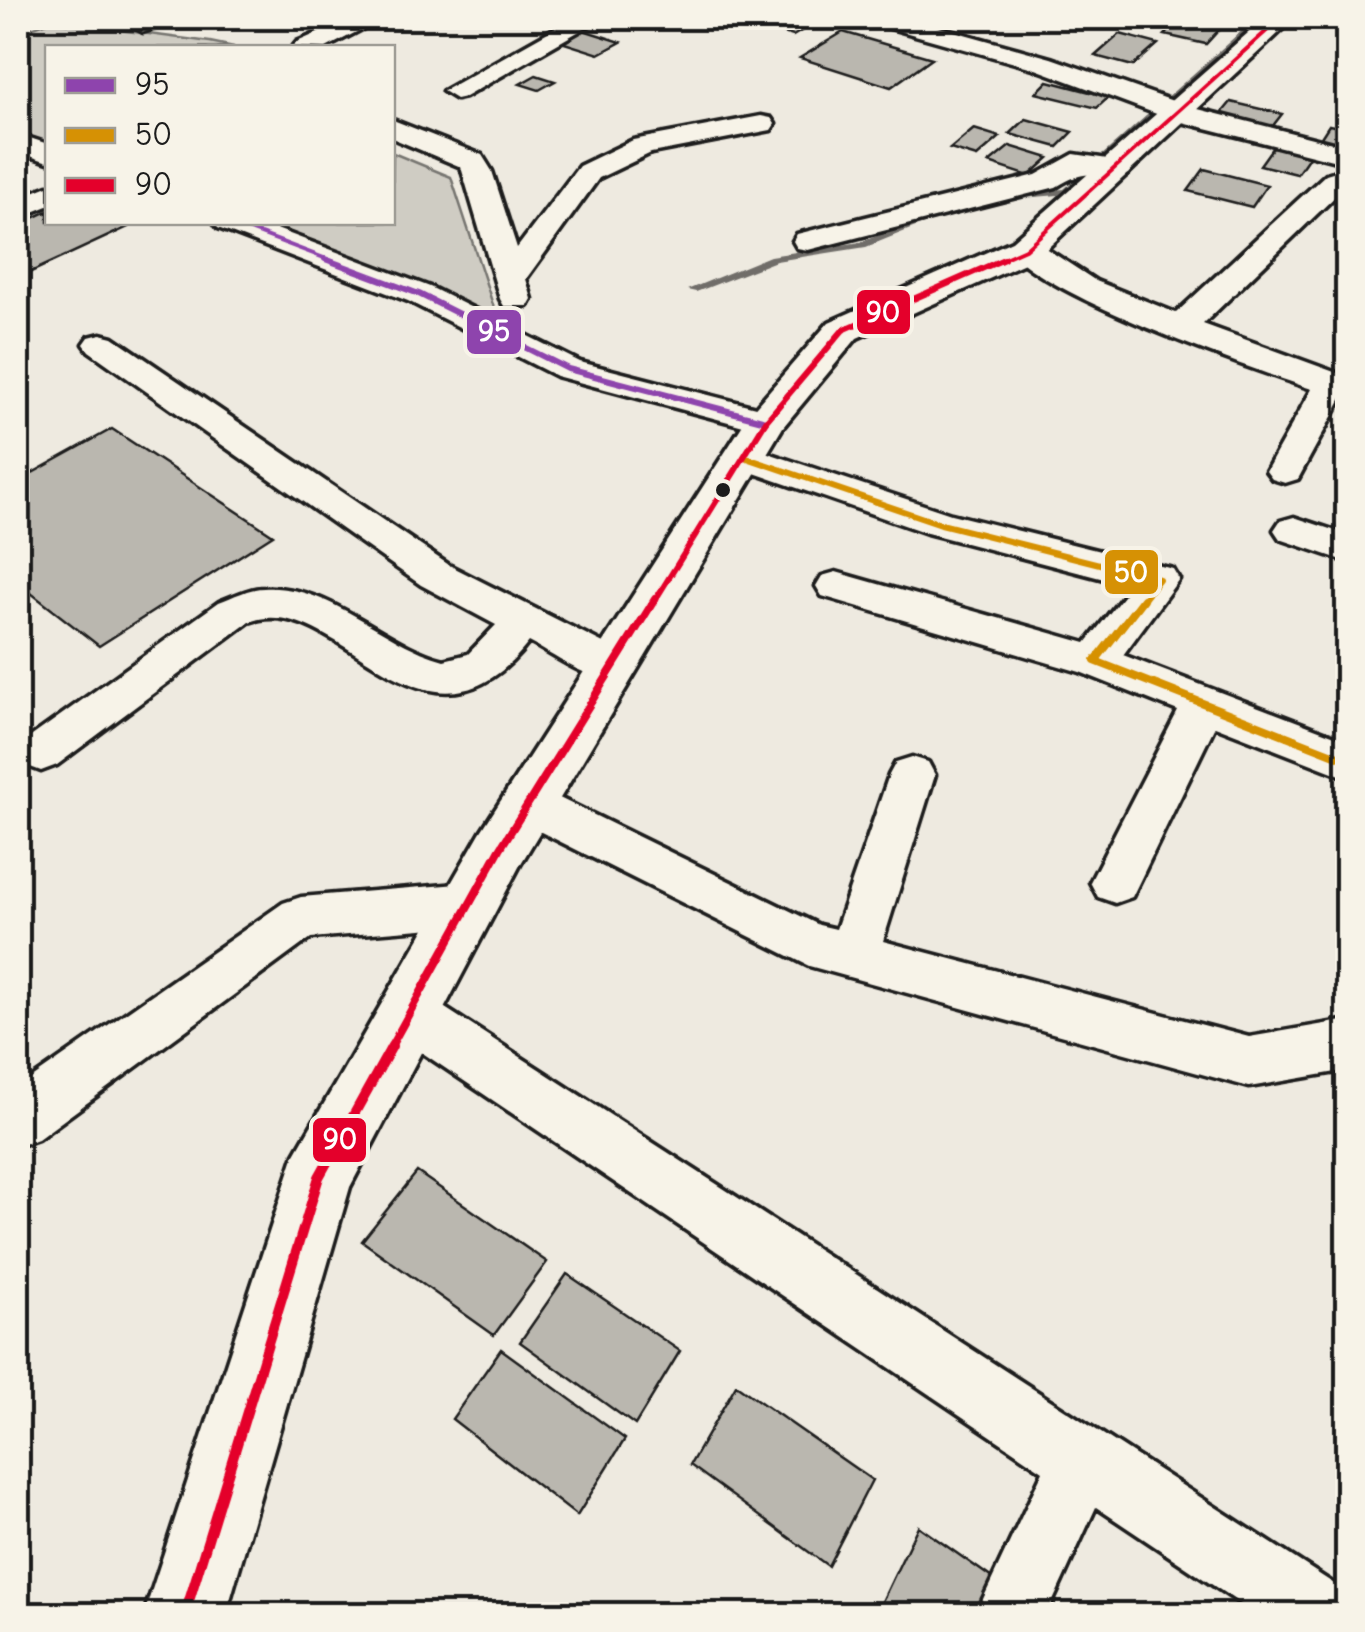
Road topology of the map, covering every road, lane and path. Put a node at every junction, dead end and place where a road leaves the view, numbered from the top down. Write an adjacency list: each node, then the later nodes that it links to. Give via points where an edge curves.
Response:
1 (371, 18): 5 (street)
2 (590, 18): 6 (street)
3 (881, 18): 7 (street, via 1042,63)
4 (1281, 18): 7 (street)
5 (310, 45)
6 (456, 91)
7 (1180, 113): 12 (street); 13 (street)
8 (761, 124): 19 (street, via 643,146 589,172)
9 (395, 128): 19 (street, via 472,161)
10 (18, 142): 11 (street)
11 (45, 153)
12 (1118, 168): 17 (street, via 1074,163 1046,181); 18 (street)
13 (1342, 168): 20 (street)
14 (45, 196): 15 (street)
15 (18, 209)
16 (238, 225): 22 (street, via 419,294)
17 (808, 241)
18 (1025, 249): 20 (street, via 1085,288); 24 (street, via 843,330)
19 (510, 278): 22 (street)
20 (1181, 327): 23 (street)
21 (100, 344): 29 (street, via 435,575)
22 (531, 351): 24 (street)
23 (1340, 387): 25 (street)
24 (755, 439): 30 (street, via 941,524 1160,579); 31 (street)
25 (1286, 471)
26 (1294, 530): 27 (street)
27 (1348, 549)
28 (836, 586): 30 (street)
29 (524, 621): 31 (street); 33 (street, via 488,661 466,674 426,672 297,608 265,602 234,612)
30 (1095, 661): 32 (street)
31 (614, 667): 36 (street)
32 (1204, 704): 34 (street); 37 (street)
33 (41, 753)
34 (1348, 760)
35 (912, 775): 39 (street)
36 (528, 804): 38 (street); 39 (street, via 808,944)
37 (1115, 882)
38 (470, 904): 40 (street); 42 (street, via 301,918)
39 (853, 956): 41 (street, via 1249,1062)
40 (409, 1014): 43 (street); 44 (street, via 319,1176)
41 (1348, 1046)
42 (18, 1120)
43 (1083, 1460): 45 (street); 46 (street)
44 (186, 1614)
45 (1011, 1614)
46 (1317, 1614)

